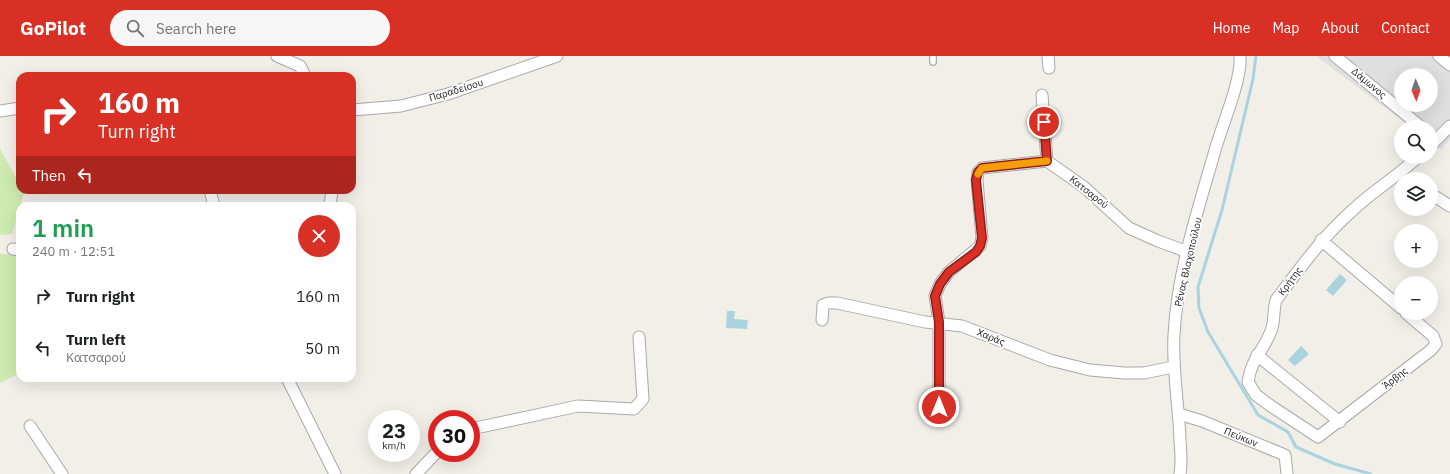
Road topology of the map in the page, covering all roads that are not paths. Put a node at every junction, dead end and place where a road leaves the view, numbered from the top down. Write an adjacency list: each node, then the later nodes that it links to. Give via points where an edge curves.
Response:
1 (277, 56): 9 (street, via 300,66)
2 (557, 56): 12 (street, Παραδείσου, via 448,94 402,106)
3 (1048, 56): 8 (street)
4 (1240, 56): 22 (street, Ρένας Βλαχοπούλου, via 1238,76)
5 (1335, 56): 14 (street, Δάμωνος)
6 (1439, 56): 7 (street)
7 (1450, 65)
8 (1049, 68)
9 (303, 72)
10 (1042, 95): 17 (street)
11 (16, 109): 13 (street)
12 (356, 110)
13 (0, 111)
14 (1413, 120)
15 (1450, 126): 16 (street)
16 (1438, 136)
17 (1047, 161): 22 (street, Κατσαρού, via 1084,187 1129,228); 26 (street, via 982,168 978,172 976,180 982,238 980,246 976,252 949,272 940,284 935,296)
18 (1394, 183): 21 (street, Κρήτης, via 1355,208)
19 (1438, 198): 20 (street)
20 (1450, 206)
21 (1321, 240): 23 (street); 28 (street, Κρήτης, via 1276,300 1272,329)
22 (1188, 252): 29 (street, Ρένας Βλαχοπούλου, via 1178,299)
23 (1394, 302)
24 (822, 320): 26 (street, Χαράς, via 823,305 837,303 924,322)
25 (1414, 320): 33 (street, Άρβης, via 1433,336 1436,344 1432,350)
26 (939, 322): 29 (street, Χαράς, via 962,326 1050,360 1090,370 1144,373); 32 (street)
27 (639, 336): 35 (street, via 643,399 634,408 578,406)
28 (1257, 355): 33 (street); 36 (street, Κρήτης, via 1250,368 1248,382 1256,395)
29 (1173, 367): 31 (street, Ρένας Βλαχοπούλου)
30 (289, 382): 39 (street)
31 (1179, 414): 41 (street, Ρένας Βλαχοπούλου); 42 (street, Πεύκων, via 1202,420 1285,454)
32 (939, 421)
33 (1340, 422): 36 (street, Άρβης)
34 (30, 426): 38 (street)
35 (480, 427)
36 (1318, 437)
37 (428, 461): 40 (street)
38 (62, 474)
39 (335, 474)
40 (416, 474)
41 (1180, 474)
42 (1287, 474)

